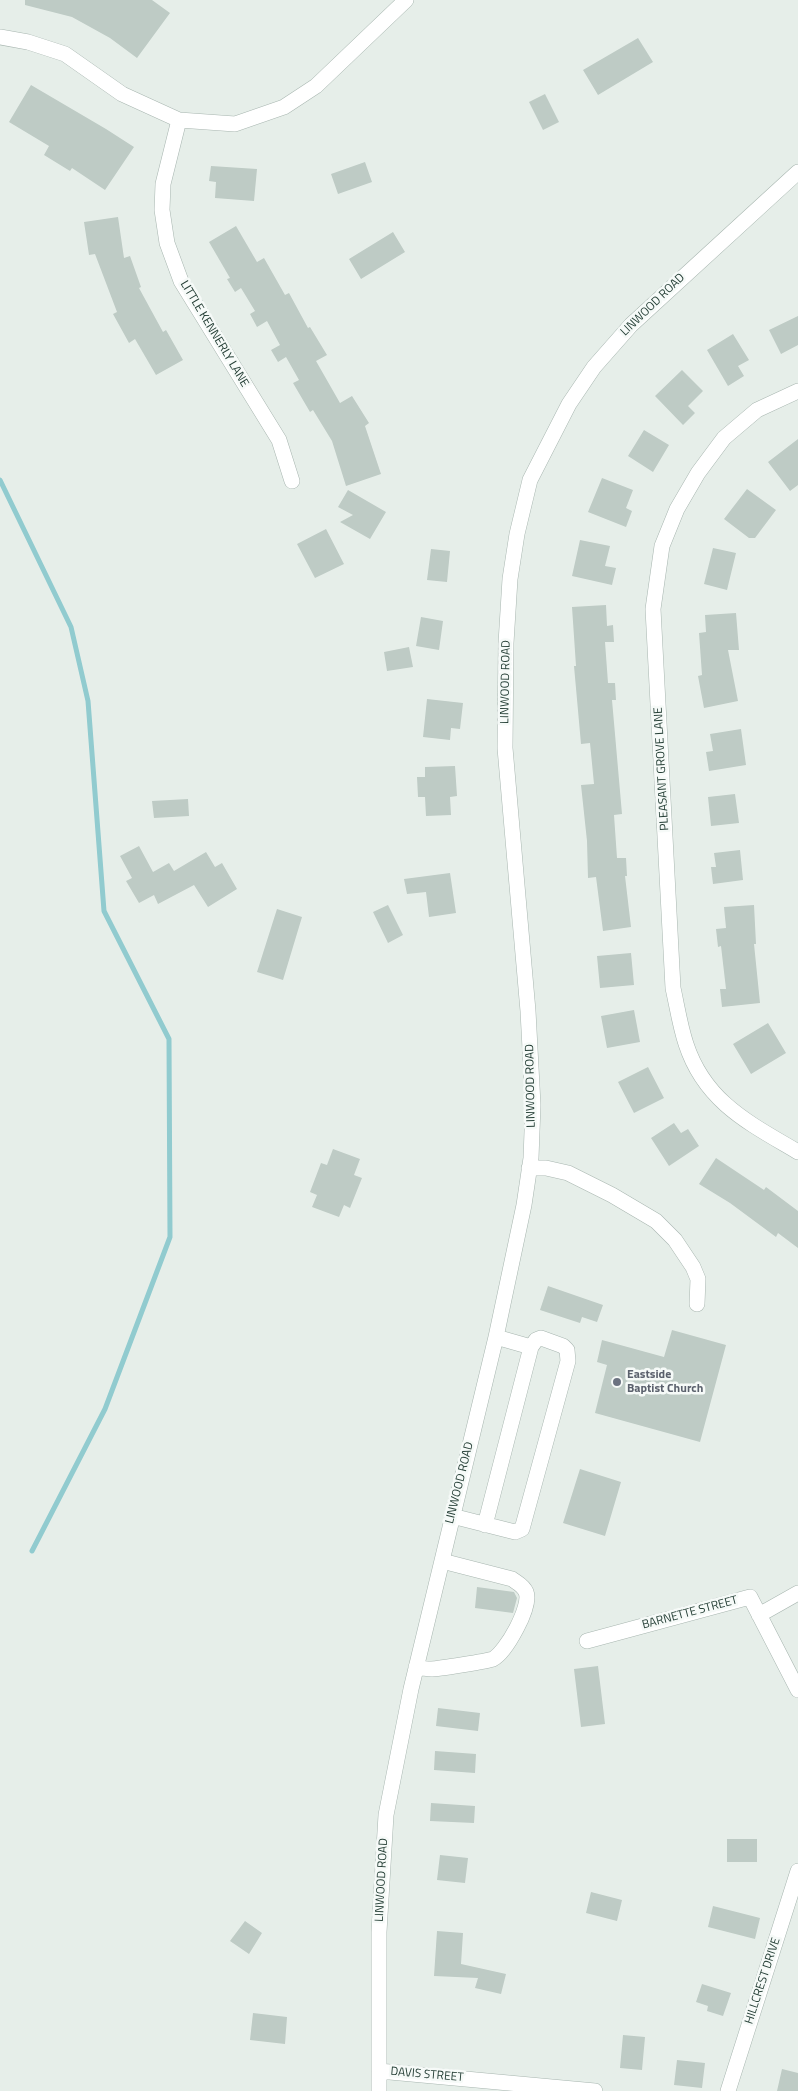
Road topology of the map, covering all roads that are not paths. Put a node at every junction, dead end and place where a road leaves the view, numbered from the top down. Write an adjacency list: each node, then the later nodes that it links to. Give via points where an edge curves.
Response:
1 (406, 0): 3 (street, via 316,86 284,107 235,124)
2 (0, 37): 3 (street, via 65,54 122,94)
3 (179, 120): 6 (street, LITTLE KENNERLY LANE, via 163,184 162,210 167,243 181,281 279,440)
4 (798, 172): 8 (street, LINWOOD ROAD, via 631,325 594,367 569,404 530,480 510,579 505,729 531,1058 533,1105)
5 (798, 391): 7 (street, PLEASANT GROVE LANE, via 757,410 724,438 698,473 677,509 662,546 653,609 673,988 685,1042 714,1095 741,1118)
6 (292, 481)
7 (798, 1152)
8 (529, 1168): 9 (street, via 568,1173 656,1221 675,1240 693,1267 698,1279); 10 (street, LINWOOD ROAD)
9 (697, 1304)
10 (496, 1337): 11 (street); 12 (street, LINWOOD ROAD)
11 (531, 1347): 13 (street); 13 (street, via 542,1338 563,1346 567,1350 568,1361 522,1529 514,1532)
12 (452, 1516): 13 (street); 14 (street, LINWOOD ROAD)
13 (485, 1525)
14 (442, 1561): 18 (street, LINWOOD ROAD); 18 (street, via 512,1579 521,1585 527,1601 521,1621 493,1659 432,1669)
15 (798, 1593): 16 (street)
16 (759, 1615): 17 (street, BARNETTE STREET, via 750,1597); 19 (street, BARNETTE STREET)
17 (587, 1641)
18 (416, 1667): 21 (street, LINWOOD ROAD, via 386,1815 382,1857)
19 (798, 1690)
20 (798, 1871): 24 (street, HILLCREST DRIVE)
21 (379, 2071): 22 (street, LINWOOD ROAD); 23 (street, DAVIS STREET)
22 (379, 2091)
23 (595, 2091)
24 (728, 2091)

